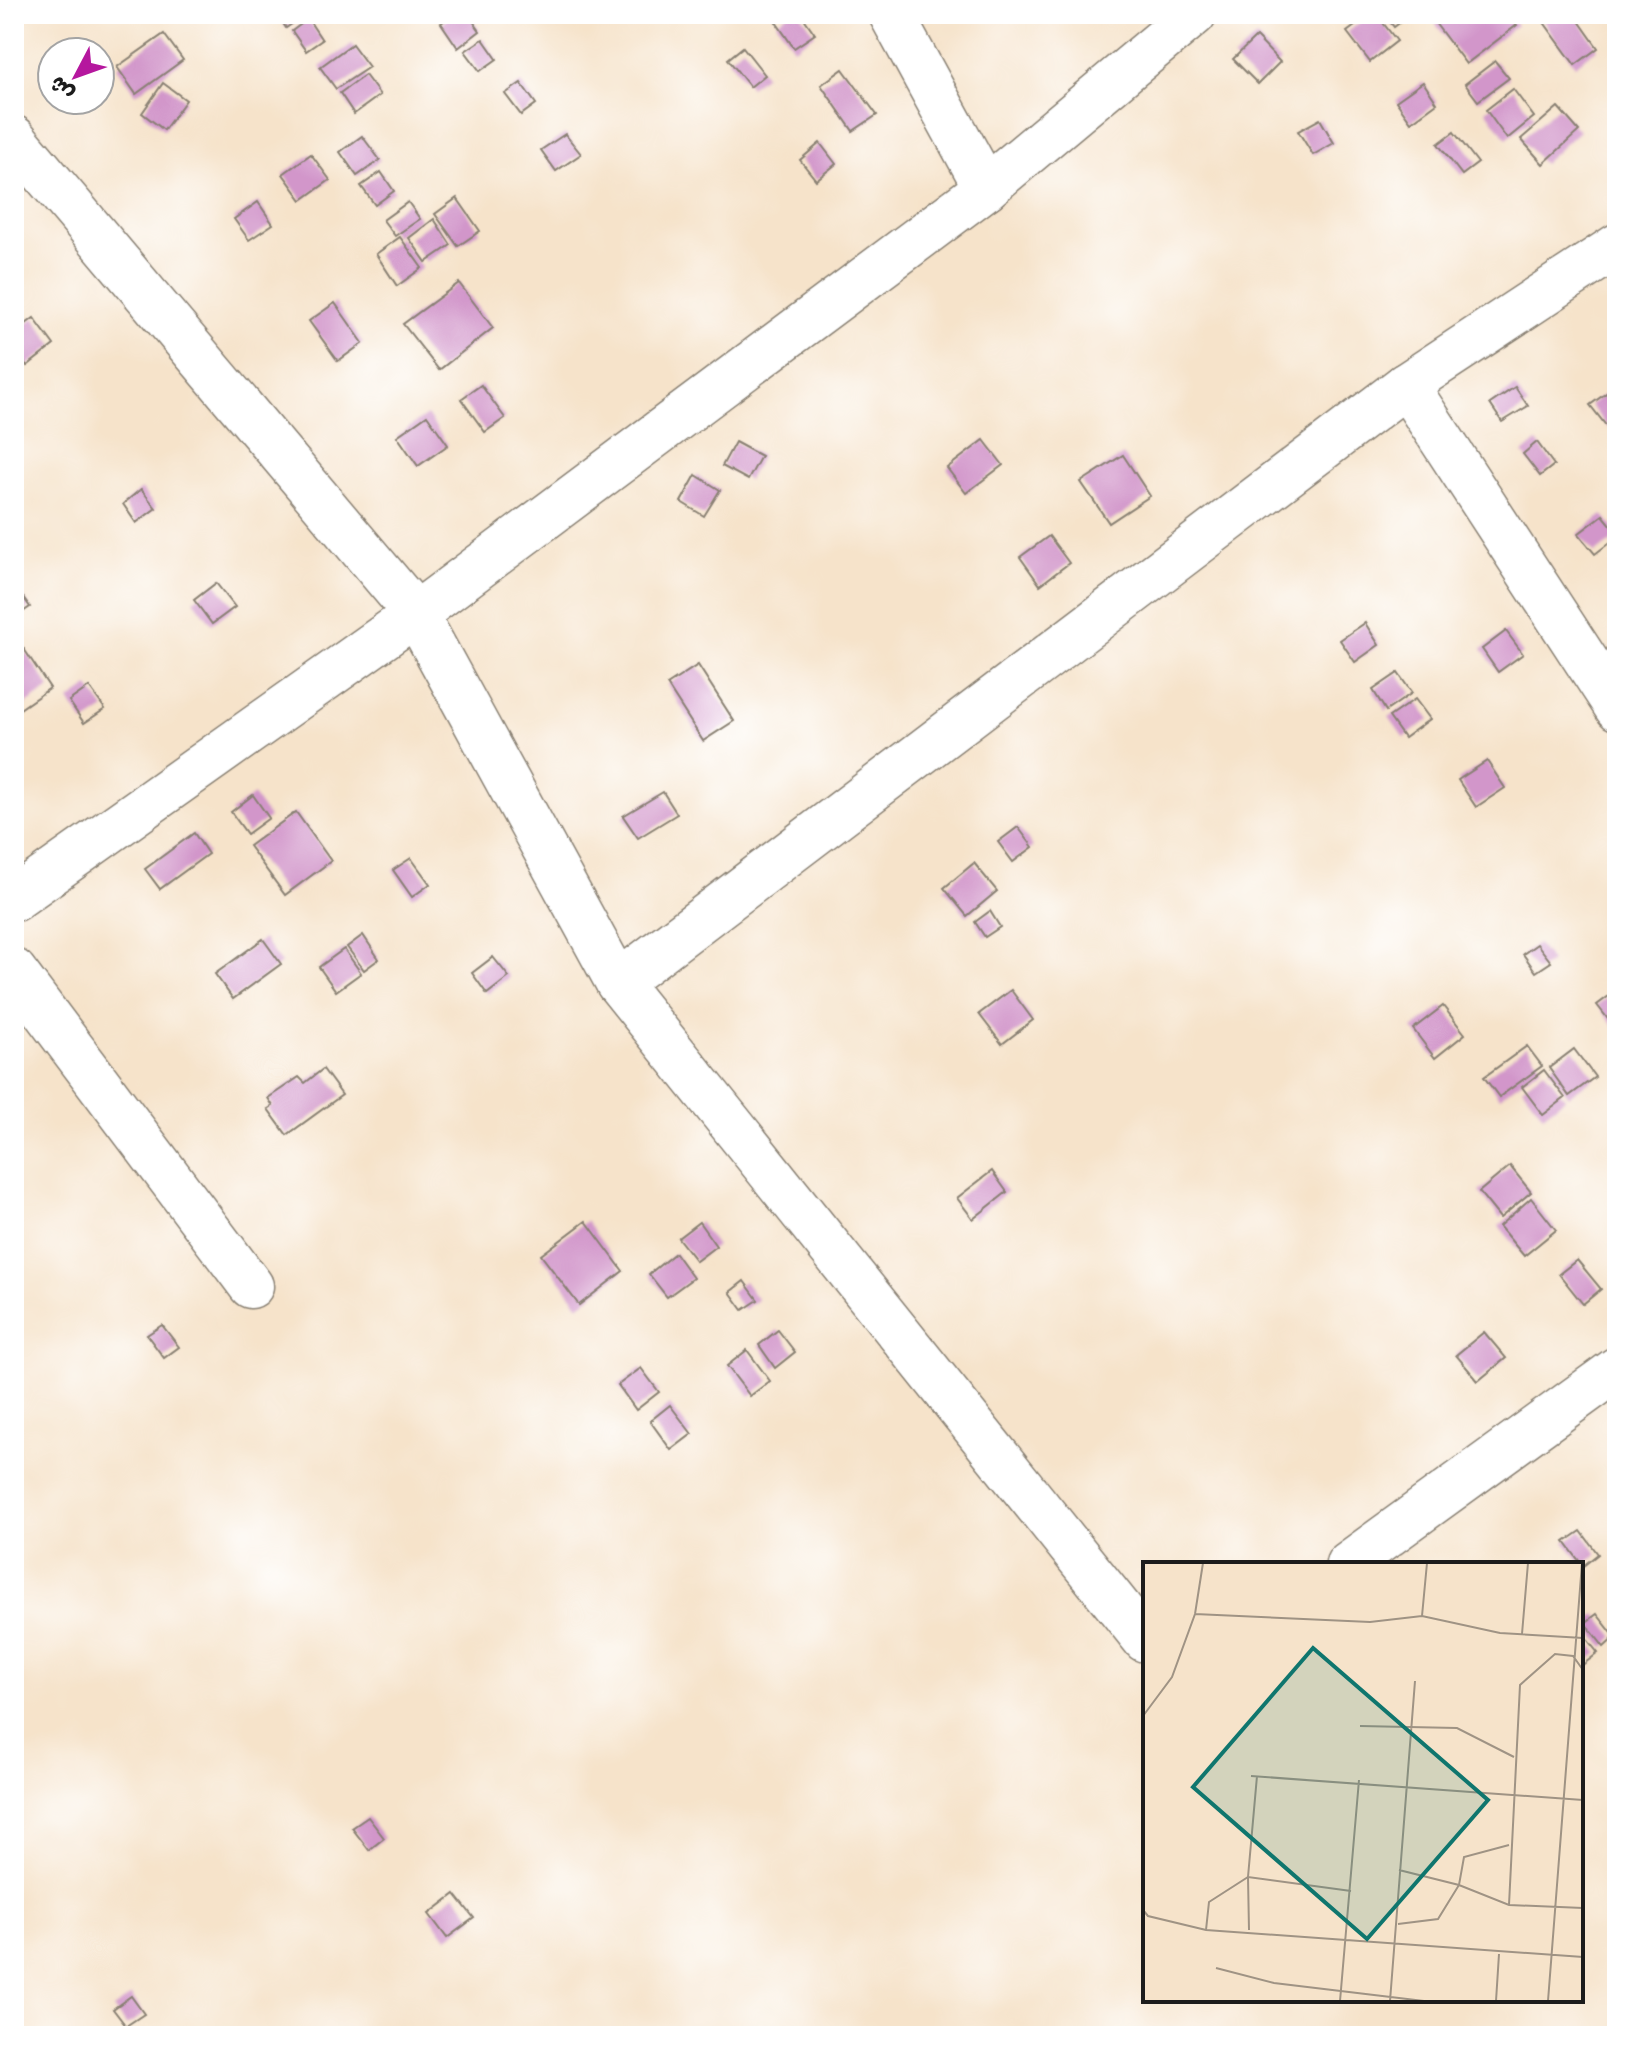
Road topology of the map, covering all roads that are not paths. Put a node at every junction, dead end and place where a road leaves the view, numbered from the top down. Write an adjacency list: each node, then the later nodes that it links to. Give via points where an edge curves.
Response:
1 (891, 14): 4 (street)
2 (1194, 14): 4 (street)
3 (14, 138): 7 (street)
4 (986, 188): 7 (street)
5 (1617, 246): 6 (street)
6 (1406, 385): 8 (street); 11 (street)
7 (416, 614): 9 (street); 11 (street)
8 (1617, 708)
9 (14, 899)
10 (14, 971): 12 (street)
11 (618, 983): 15 (street)
12 (251, 1286)
13 (1617, 1369): 14 (street)
14 (1351, 1562)
15 (1143, 1638)

